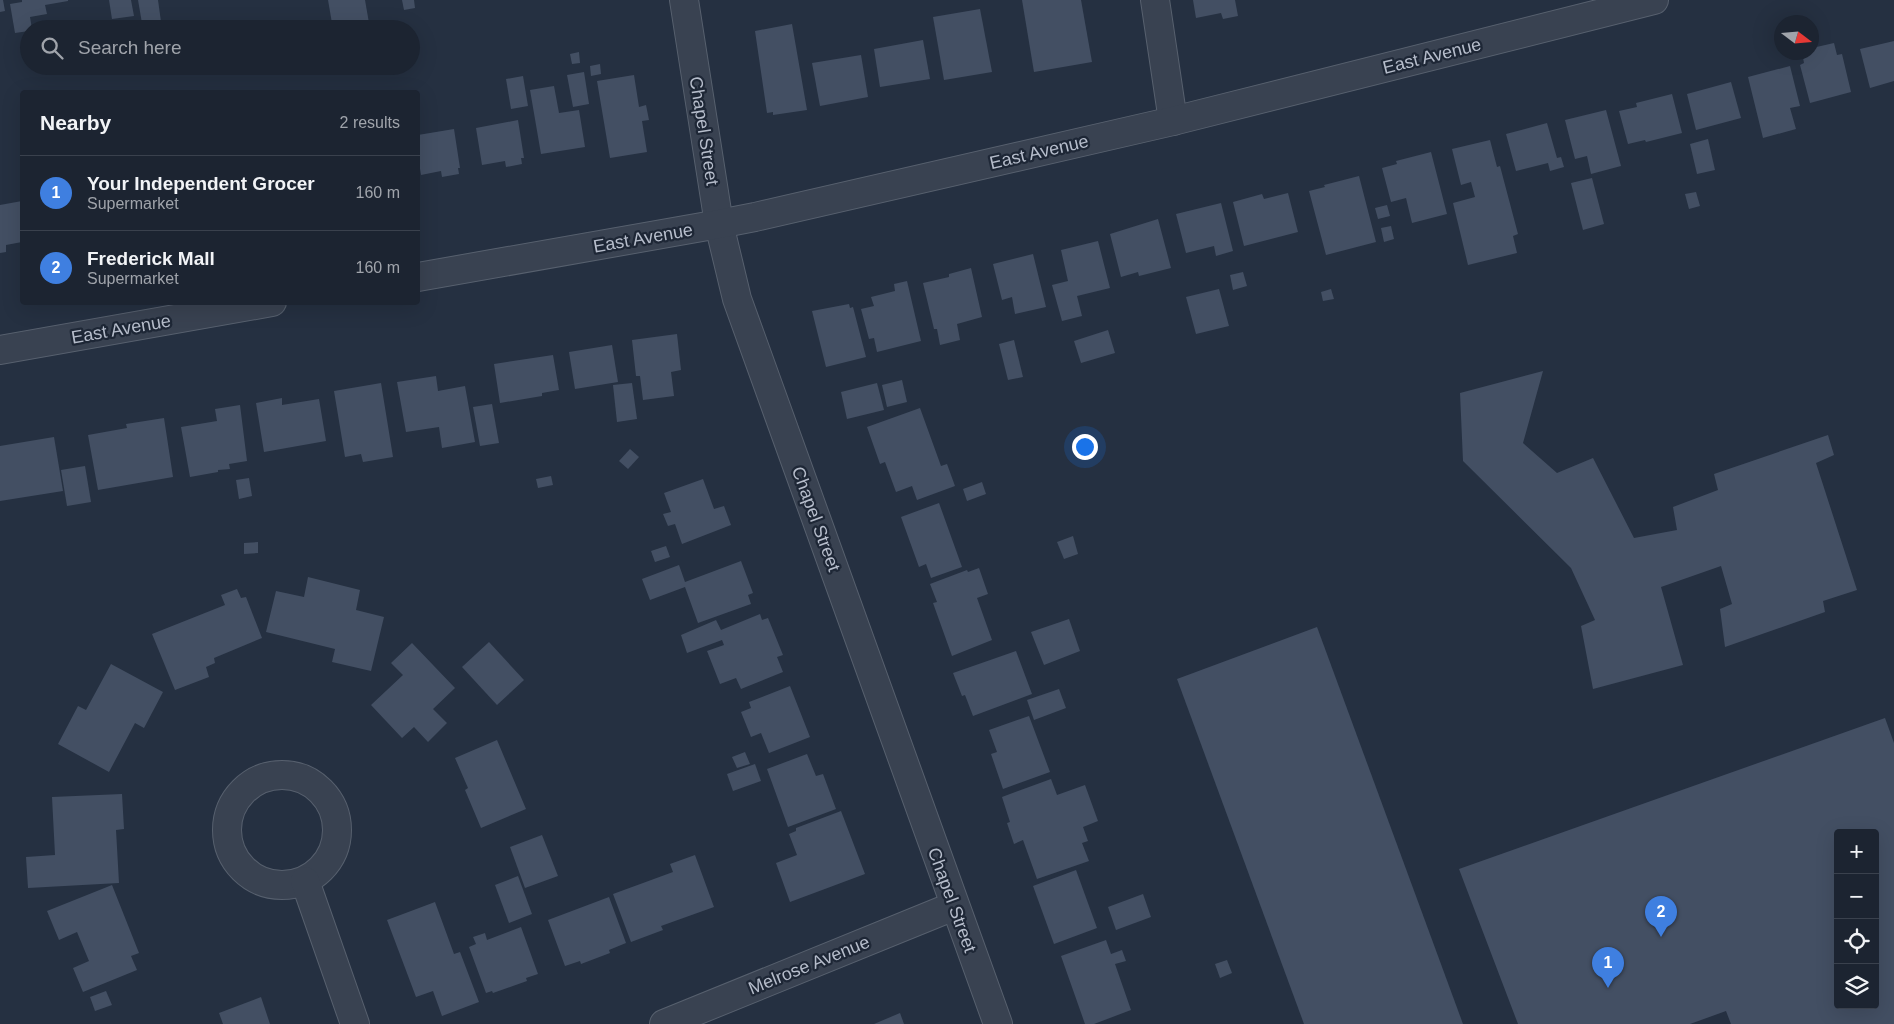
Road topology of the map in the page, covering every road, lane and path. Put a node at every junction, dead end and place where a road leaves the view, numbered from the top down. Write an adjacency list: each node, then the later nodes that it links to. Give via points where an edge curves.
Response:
1 (684, 0): 5 (street, Chapel Street)
2 (1155, 0): 4 (street)
3 (1654, 0): 4 (street, East Avenue)
4 (1173, 122): 5 (street, East Avenue)
5 (719, 224): 6 (street, East Avenue); 10 (street, Chapel Street, via 737,299)
6 (420, 277)
7 (255, 305): 8 (street, East Avenue)
8 (0, 350)
9 (305, 881): 9 (street, via 324,867 335,848 338,821 329,799 316,785 282,774 251,784 236,800 228,818 227,833 235,860 253,878 278,886); 11 (street)
10 (954, 906): 12 (street, Melrose Avenue); 13 (street, Chapel Street)
11 (355, 1024)
12 (664, 1024)
13 (998, 1024)

